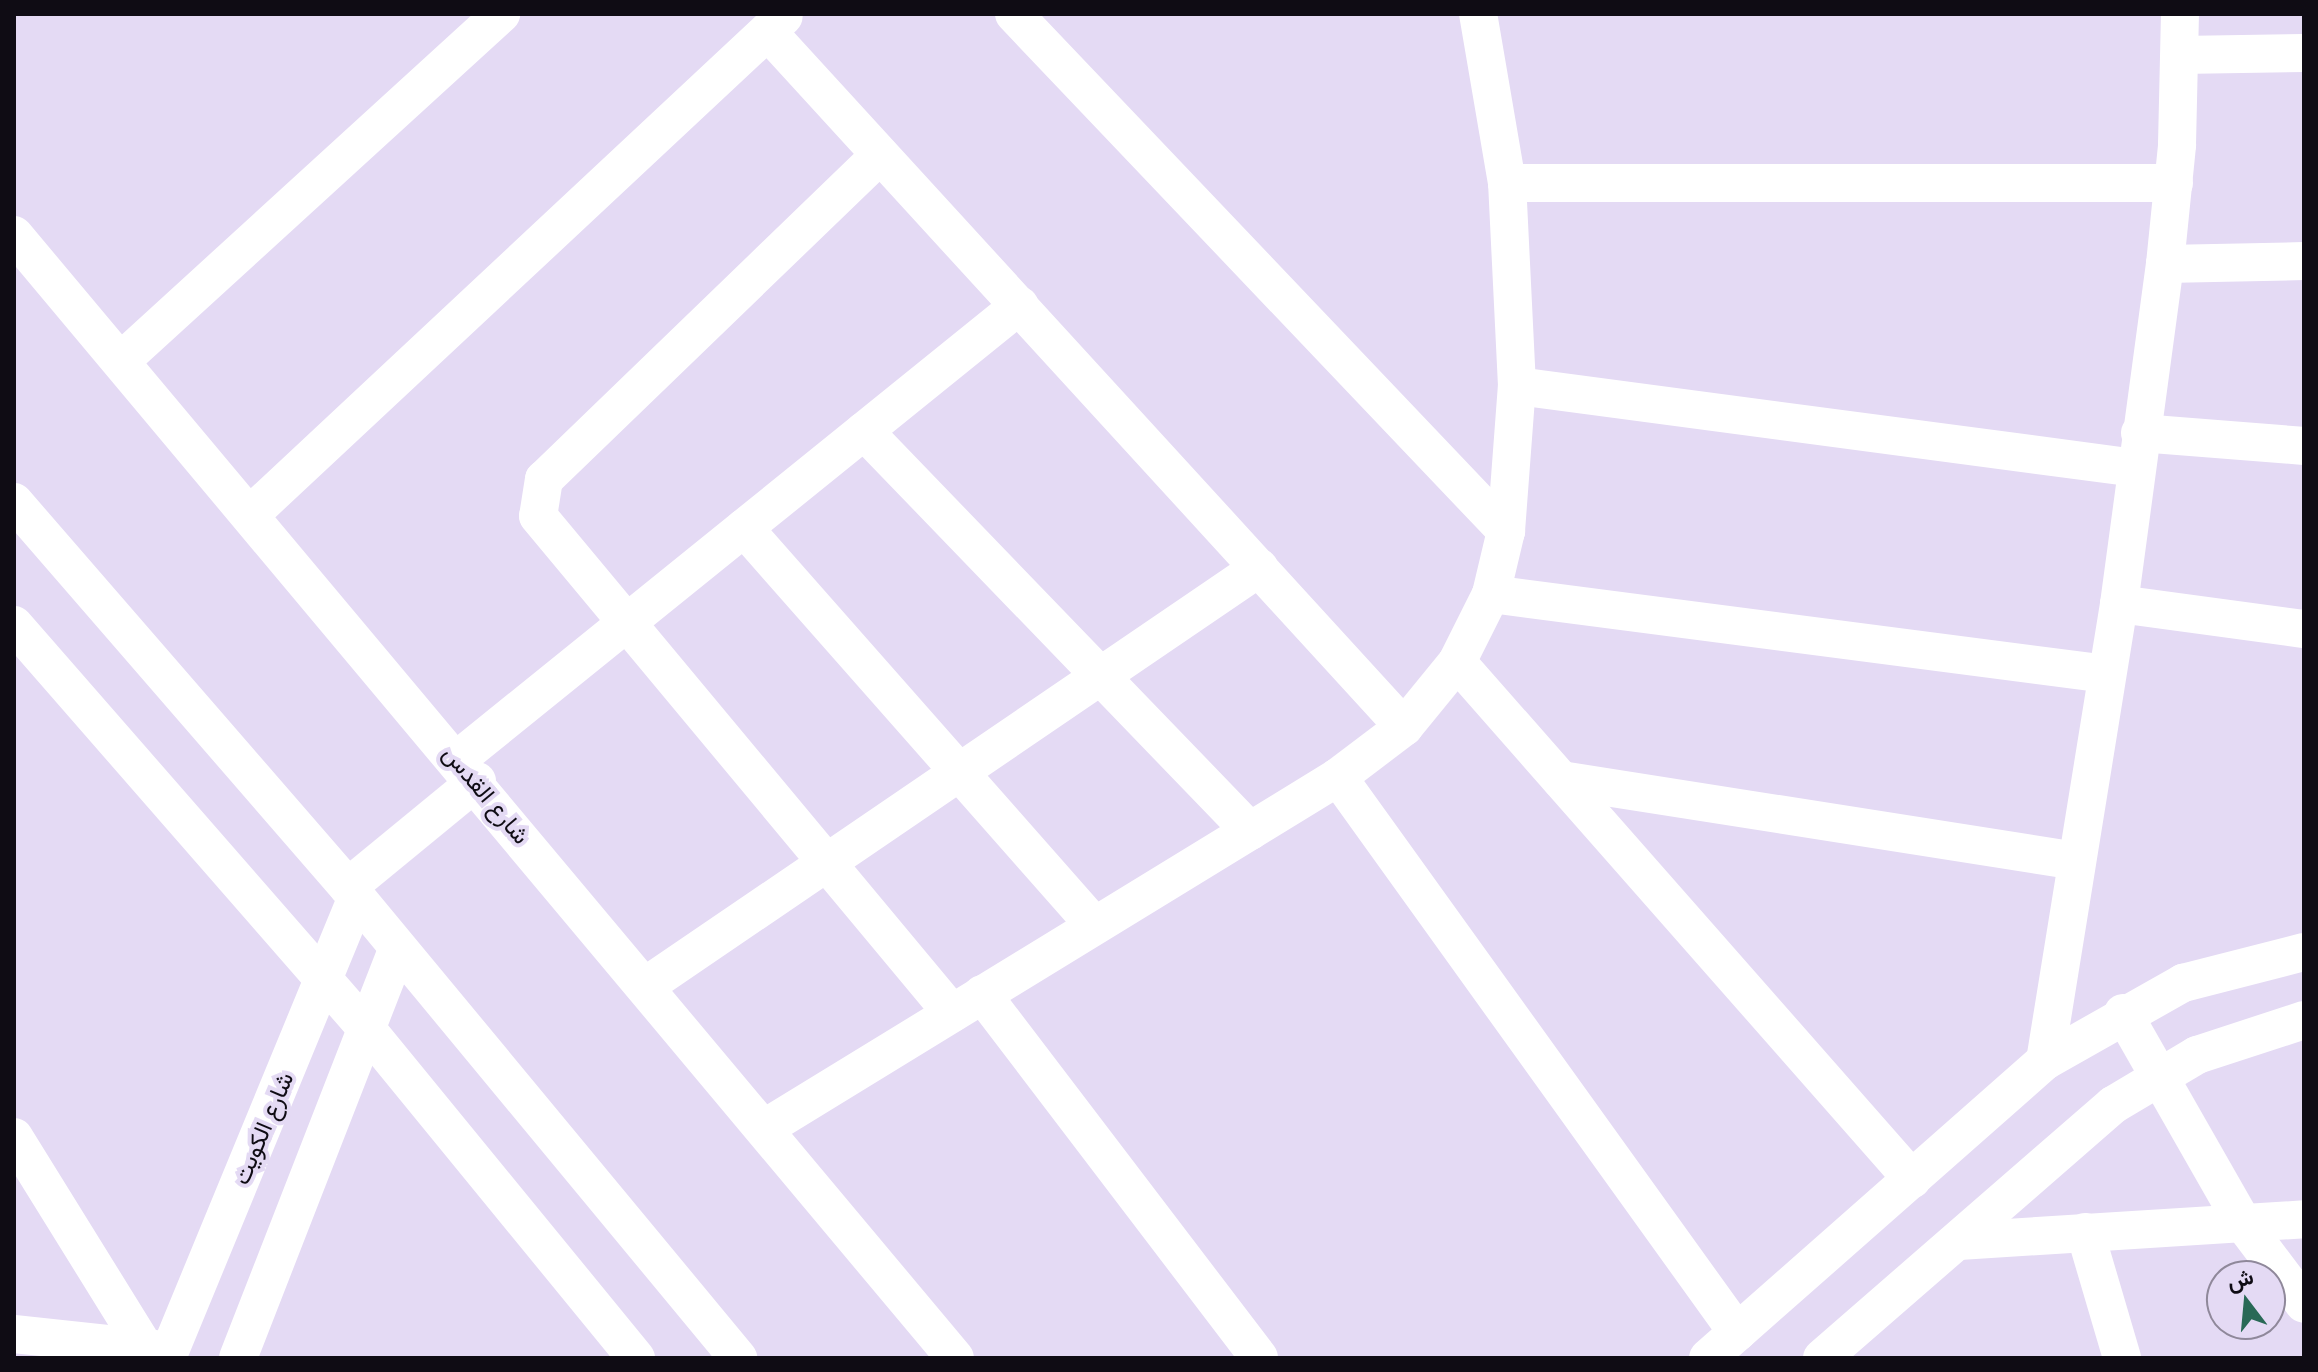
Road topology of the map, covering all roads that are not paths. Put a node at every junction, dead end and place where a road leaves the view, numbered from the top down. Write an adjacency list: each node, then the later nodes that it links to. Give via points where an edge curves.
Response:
1 (501, 14): 15 (street)
2 (1014, 14): 23 (street)
3 (1478, 14): 9 (street)
4 (2180, 14): 7 (street)
5 (777, 23): 8 (street); 21 (street)
6 (2304, 53): 7 (street)
7 (2180, 55): 10 (street)
8 (880, 155): 14 (street); 28 (street, via 544,479 538,516)
9 (1507, 183): 10 (street); 16 (street)
10 (2174, 183): 13 (street)
11 (14, 235): 15 (street, شارع القدس)
12 (2304, 261): 13 (street)
13 (2165, 264): 19 (street)
14 (1020, 305): 17 (street); 24 (street)
15 (121, 361): 21 (street, شارع القدس)
16 (1517, 386): 19 (street); 23 (street)
17 (864, 431): 22 (street); 32 (street)
18 (2304, 446): 19 (street)
19 (2138, 451): 26 (street)
20 (14, 502): 41 (street)
21 (251, 514): 34 (street, شارع القدس)
22 (744, 528): 28 (street); 35 (street)
23 (1506, 531): 25 (street)
24 (1259, 568): 32 (street); 33 (street)
25 (1491, 594): 30 (street); 31 (street)
26 (2119, 604): 29 (street); 31 (street)
27 (14, 625): 45 (street)
28 (624, 625): 34 (street); 40 (street)
29 (2304, 629)
30 (1457, 662): 33 (street); 37 (street)
31 (2106, 674): 39 (street)
32 (1101, 677): 35 (street); 38 (street)
33 (1404, 727): 36 (street)
34 (468, 770): 41 (street); 46 (street, شارع القدس)
35 (959, 772): 40 (street); 42 (street)
36 (1338, 777): 38 (street); 61 (street)
37 (1561, 780): 39 (street); 55 (street)
38 (1250, 831): 42 (street)
39 (2077, 861): 51 (street)
40 (826, 863): 46 (street); 47 (street)
41 (352, 892): 43 (street); 45 (street, شارع الكويت)
42 (1094, 925): 47 (street)
43 (397, 950): 50 (street); 66 (street)
44 (2304, 952): 48 (street, via 2183,983)
45 (324, 980): 50 (street); 63 (street, شارع الكويت)
46 (647, 985): 53 (street, شارع القدس)
47 (967, 1004): 53 (street); 68 (street)
48 (2123, 1013): 51 (street); 52 (street)
49 (2304, 1020): 52 (street, via 2238,1038)
50 (365, 1027): 64 (street); 65 (street)
51 (2045, 1061): 55 (street)
52 (2158, 1076): 57 (street); 59 (street, via 2113,1105)
53 (765, 1128): 67 (street, شارع القدس)
54 (14, 1137): 63 (street)
55 (1912, 1179): 61 (street)
56 (2304, 1219): 57 (street)
57 (2243, 1223): 58 (street); 60 (street)
58 (2085, 1232): 59 (street); 71 (street)
59 (1959, 1241): 70 (street)
60 (2304, 1304)
61 (1737, 1332): 69 (street)
62 (14, 1334): 63 (street)
63 (160, 1352)
64 (238, 1358)
65 (636, 1358)
66 (738, 1358)
67 (955, 1358)
68 (1259, 1358)
69 (1708, 1358)
70 (1822, 1358)
71 (2122, 1358)

